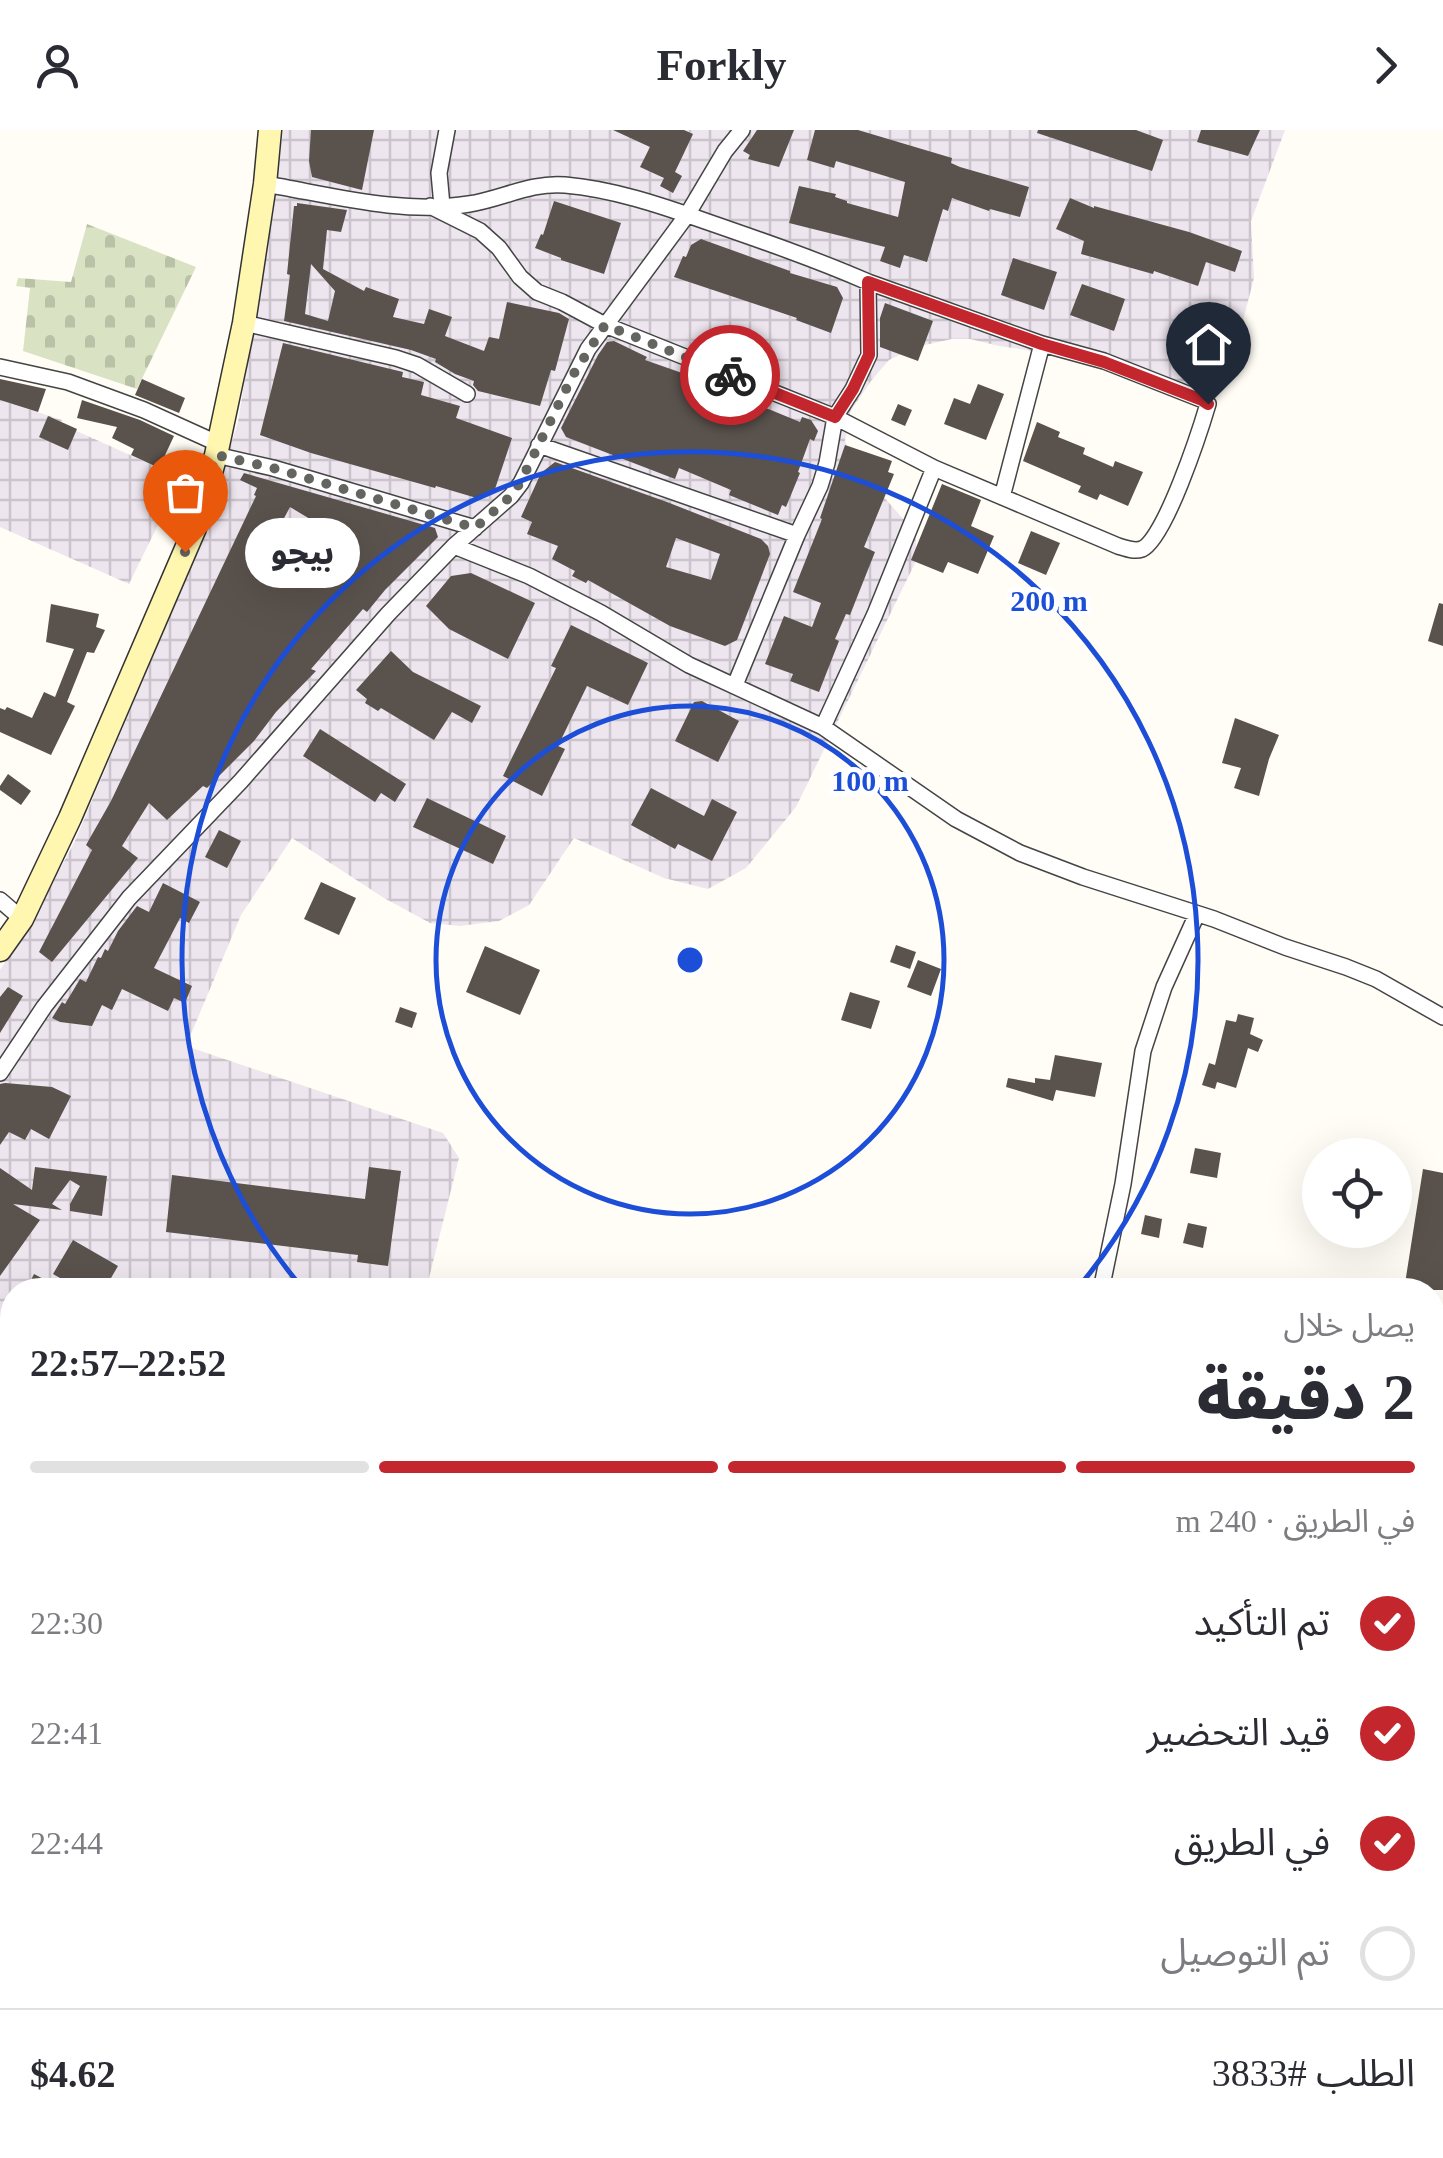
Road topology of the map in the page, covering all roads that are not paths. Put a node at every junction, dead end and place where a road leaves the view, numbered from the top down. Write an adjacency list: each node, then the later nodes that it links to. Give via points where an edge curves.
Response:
1 (270, 130): 4 (main road)
2 (447, 130): 5 (street)
3 (742, 130): 6 (street)
4 (265, 184): 5 (street); 8 (main road)
5 (436, 206): 6 (street, via 564,184); 9 (street, via 480,231 537,292)
6 (688, 215): 7 (street); 9 (street)
7 (868, 282): 10 (street); 13 (street, via 869,355)
8 (244, 323): 12 (street, via 396,358); 15 (main road)
9 (605, 325): 13 (street); 14 (street)
10 (1042, 344): 17 (street); 17 (street, via 1208,404 1159,530 1143,548 1118,546)
11 (0, 367): 15 (street, via 68,382 144,410)
12 (466, 394)
13 (835, 417): 16 (street); 19 (street, via 820,486)
14 (539, 446): 18 (street, via 511,496); 19 (street)
15 (217, 449): 18 (street); 25 (main road, via 195,528)
16 (934, 468): 17 (street); 22 (street)
17 (1002, 497)
18 (475, 528): 20 (street)
19 (797, 536): 21 (street)
20 (454, 546): 21 (street, via 542,583); 28 (street, via 129,898)
21 (735, 685): 22 (street)
22 (823, 727): 24 (street, via 956,819 1020,853)
23 (0, 900): 25 (street)
24 (1197, 914): 27 (street, via 1376,979); 29 (street, via 1143,1051)
25 (22, 919): 26 (main road)
26 (0, 950)
27 (1443, 1016)
28 (0, 1073)
29 (1103, 1278)

